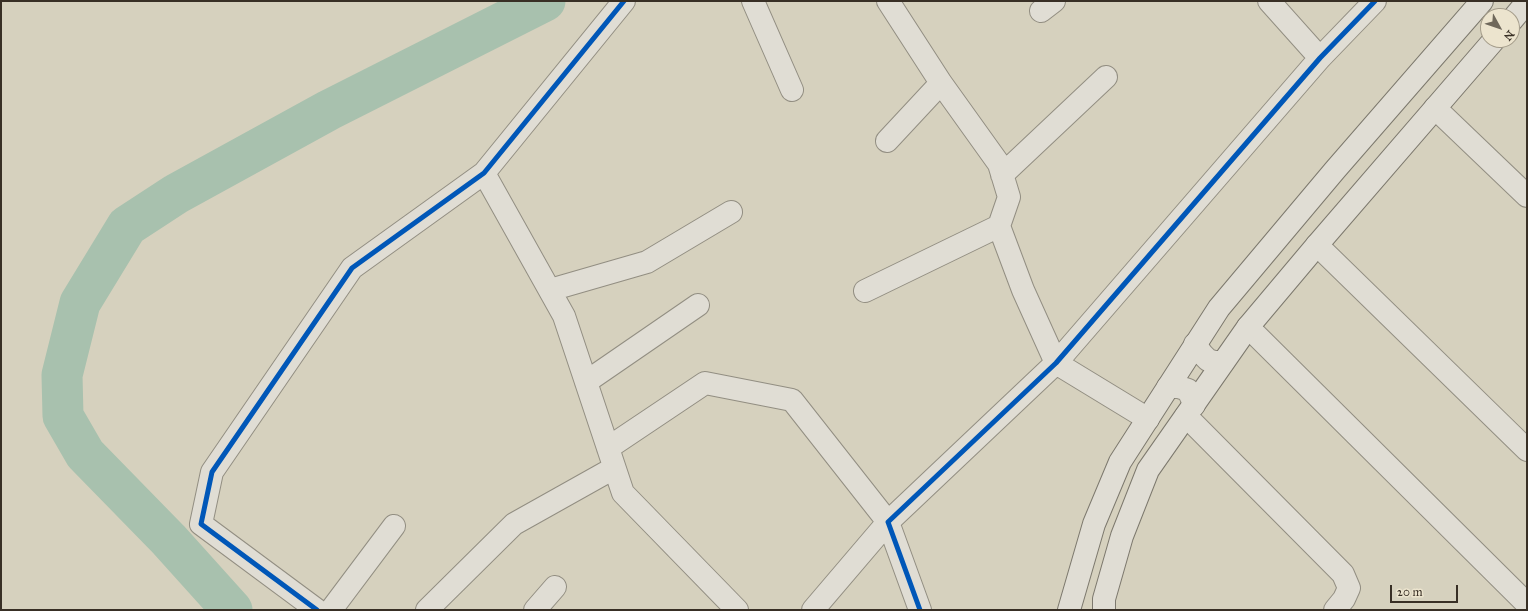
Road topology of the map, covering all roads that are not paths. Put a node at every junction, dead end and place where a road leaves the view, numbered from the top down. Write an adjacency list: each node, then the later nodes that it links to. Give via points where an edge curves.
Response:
1 (624, 1): 14 (street)
2 (753, 1): 11 (street)
3 (888, 1): 10 (street)
4 (1269, 1): 8 (street)
5 (1375, 1): 8 (street)
6 (1482, 1): 24 (street, via 1219,308)
7 (1487, 48): 12 (street)
8 (1320, 58): 26 (street)
9 (1106, 77): 15 (street)
10 (941, 83): 13 (street); 15 (street, via 999,164)
11 (792, 90)
12 (1435, 108): 16 (street); 19 (street)
13 (887, 141)
14 (484, 173): 20 (street); 38 (street, via 352,268 212,472 201,524)
15 (1002, 175): 18 (street, via 1009,197)
16 (1527, 196)
17 (732, 212): 20 (street, via 647,262)
18 (999, 226): 21 (street); 26 (street, via 1023,290)
19 (1317, 245): 23 (street); 31 (street)
20 (550, 290): 27 (street, via 564,316)
21 (865, 291)
22 (698, 305): 27 (street)
23 (1248, 327): 25 (street); 36 (street)
24 (1196, 344): 25 (street, via 1208,360); 28 (street)
25 (1223, 362): 29 (street)
26 (1056, 363): 30 (street); 33 (street)
27 (586, 382): 32 (street)
28 (1168, 387): 29 (street, via 1188,390 1192,398); 30 (street)
29 (1190, 410): 37 (street, via 1148,470 1122,536); 46 (street, via 1343,574 1349,588 1344,600)
30 (1148, 419): 45 (street, via 1120,462 1094,524)
31 (1527, 450)
32 (611, 458): 33 (street, via 705,383 792,400); 40 (street, via 514,524); 42 (street, via 622,493)
33 (888, 522): 43 (street); 44 (street)
34 (394, 526): 39 (street)
35 (555, 586): 41 (street)
36 (1527, 604)
37 (1108, 606)
38 (317, 610)
39 (331, 610)
40 (427, 610)
41 (535, 610)
42 (737, 610)
43 (813, 610)
44 (920, 610)
45 (1069, 610)
46 (1335, 610)

